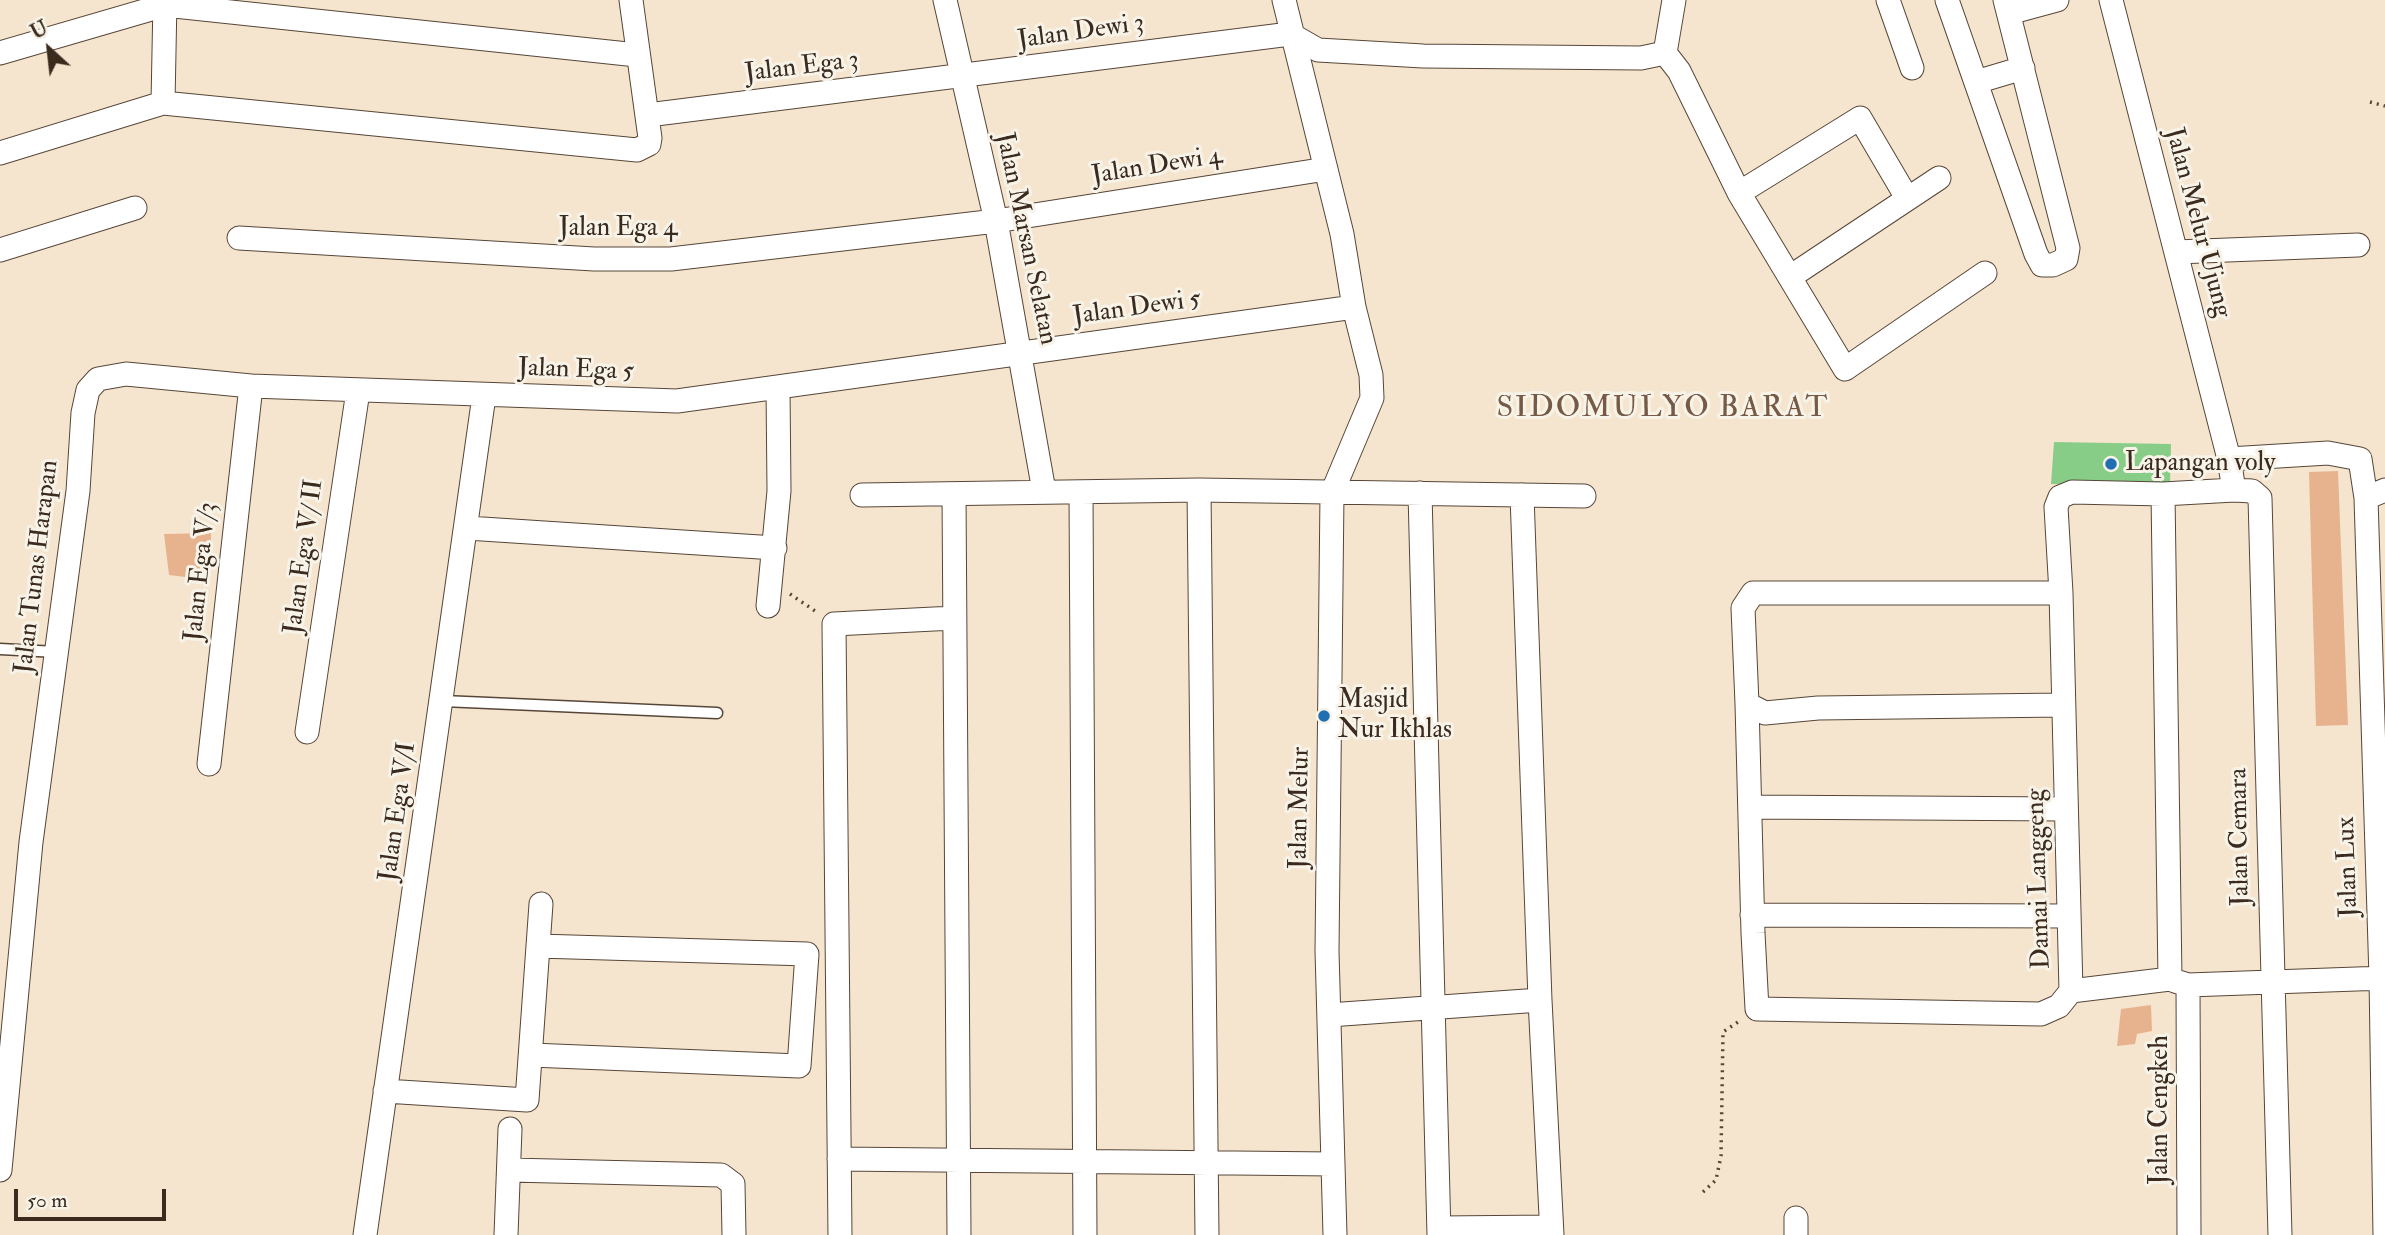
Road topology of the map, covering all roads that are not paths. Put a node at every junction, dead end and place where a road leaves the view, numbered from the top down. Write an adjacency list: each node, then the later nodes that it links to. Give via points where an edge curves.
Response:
1 (631, 0): 14 (street)
2 (945, 0): 17 (street, Jalan Marsan Selatan)
3 (1284, 0): 11 (street, Jalan Melur)
4 (1674, 0): 12 (street)
5 (1888, 0): 15 (street)
6 (1947, 0): 18 (street)
7 (2057, 0): 10 (street)
8 (2110, 0): 31 (street, Jalan Melur Ujung)
9 (165, 3): 13 (street); 14 (street); 19 (street)
10 (2007, 7): 16 (street)
11 (1290, 34): 12 (street, via 1318,50 1423,56 1641,58); 17 (street, Jalan Dewi 3); 22 (street, Jalan Melur)
12 (1665, 53): 24 (street, via 1679,71)
13 (0, 54)
14 (637, 55): 20 (street)
15 (1912, 68)
16 (2023, 68): 18 (street); 18 (street, via 2068,248 2066,259 2053,265 2042,265 2036,254)
17 (962, 77): 20 (street, Jalan Ega 3); 27 (street, Jalan Marsan Selatan)
18 (1976, 82)
19 (163, 103): 20 (street, via 637,150 645,148 650,138); 21 (street)
20 (648, 115)
21 (0, 153)
22 (1326, 169): 27 (street, Jalan Dewi 4); 34 (street, Jalan Melur)
23 (1939, 178): 25 (street)
24 (1739, 193): 25 (street, via 1860,118); 33 (street)
25 (1907, 198): 33 (street)
26 (135, 208): 30 (street)
27 (996, 221): 28 (street, Jalan Ega 4, via 633,261); 35 (street, Jalan Marsan Selatan)
28 (239, 238)
29 (2358, 245): 31 (street)
30 (0, 250)
31 (2176, 252): 41 (street, Jalan Melur Ujung)
32 (1985, 273): 33 (street, via 1844,369)
33 (1790, 277)
34 (1354, 307): 35 (street, Jalan Dewi 5); 46 (street, Jalan Melur, via 1372,398)
35 (1020, 352): 38 (street, Jalan Ega 5); 44 (street, Jalan Marsan Selatan)
36 (126, 374): 37 (street, Jalan Ega 5); 60 (street, Jalan Tunas Harapan, via 98,379 88,390)
37 (251, 386): 39 (street, Jalan Ega 5); 66 (street, Jalan Ega V/3)
38 (778, 389): 40 (street, Jalan Ega 5, via 645,402); 55 (street)
39 (358, 391): 40 (street, Jalan Ega 5); 65 (street, Jalan Ega V/ II)
40 (484, 396): 54 (street, Jalan Ega V/I)
41 (2230, 459): 43 (street); 50 (street, Jalan Lux, via 2328,453 2360,459)
42 (1199, 490): 45 (street); 46 (street); 86 (street)
43 (2234, 490): 49 (street, Damai Langgeng); 75 (street, Jalan Cemara, via 2252,491 2260,498)
44 (1044, 491): 45 (street); 48 (street)
45 (1081, 492): 85 (street)
46 (1332, 493): 47 (street); 79 (street, Jalan Melur)
47 (1420, 493): 52 (street); 78 (street)
48 (954, 494): 51 (street); 58 (street)
49 (2163, 494): 56 (street, Damai Langgeng, via 2073,492 2060,497 2056,507); 74 (street)
50 (2376, 494): 73 (street, Jalan Lux)
51 (862, 495)
52 (1522, 495): 53 (street); 77 (street)
53 (1584, 496)
54 (467, 528): 55 (street); 61 (street, Jalan Ega V/I)
55 (775, 548): 57 (street)
56 (2061, 593): 62 (street, via 1754,593 1743,608); 63 (street, Damai Langgeng)
57 (768, 606)
58 (954, 618): 83 (street, via 834,624); 84 (street)
59 (0, 649): 60 (lane)
60 (57, 652): 88 (street, Jalan Tunas Harapan, via 31,842)
61 (443, 701): 64 (lane); 81 (street, Jalan Ega V/I)
62 (1748, 704): 63 (street, via 1765,713 1818,708); 67 (street)
63 (2062, 705): 68 (street, Damai Langgeng)
64 (717, 713)
65 (307, 732)
66 (209, 764)
67 (1751, 807): 68 (street); 70 (street)
68 (2065, 809): 71 (street, Damai Langgeng)
69 (541, 904): 72 (street)
70 (1752, 915): 71 (street); 76 (street, via 1757,1009 2041,1014 2059,1006)
71 (2069, 916): 76 (street, Damai Langgeng)
72 (538, 946): 80 (street); 80 (street, via 807,954 799,1066)
73 (2383, 978): 75 (street, Damai Langgeng); 102 (street, Jalan Lux)
74 (2179, 982): 75 (street, Damai Langgeng); 76 (street, Damai Langgeng); 100 (street, Jalan Cengkeh)
75 (2272, 982): 101 (street, Jalan Cemara)
76 (2071, 991)
77 (1540, 1000): 78 (street); 91 (street)
78 (1435, 1009): 79 (street); 90 (street)
79 (1329, 1015): 87 (street, Jalan Melur)
80 (531, 1055): 81 (street, via 527,1100)
81 (385, 1091): 92 (street, Jalan Ega V/I)
82 (510, 1129): 89 (street)
83 (839, 1159): 84 (street); 95 (street)
84 (959, 1160): 85 (street); 96 (street)
85 (1086, 1162): 86 (street); 97 (street)
86 (1206, 1162): 87 (street); 98 (street)
87 (1333, 1164): 99 (street, Jalan Melur)
88 (0, 1170)
89 (510, 1170): 93 (street); 94 (street, via 722,1175 733,1184)
90 (1439, 1231): 91 (street)
91 (1551, 1231)
92 (365, 1235)
93 (506, 1235)
94 (734, 1235)
95 (840, 1235)
96 (959, 1235)
97 (1085, 1235)
98 (1207, 1235)
99 (1335, 1235)
100 (2189, 1235)
101 (2280, 1235)
102 (2385, 1235)

